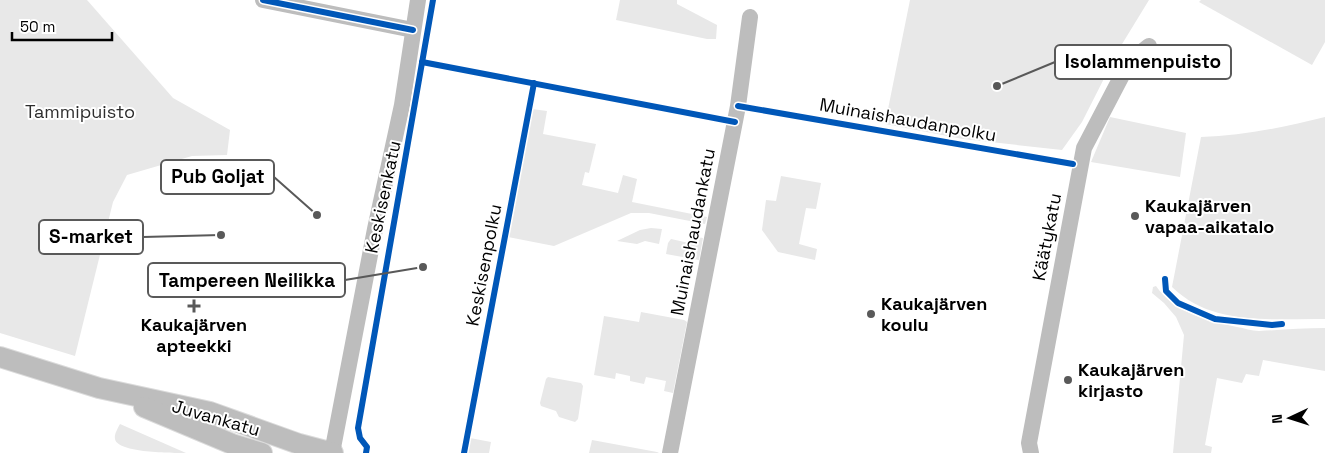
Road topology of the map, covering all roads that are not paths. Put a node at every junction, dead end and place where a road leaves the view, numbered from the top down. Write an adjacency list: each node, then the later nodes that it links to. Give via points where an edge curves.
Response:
1 (263, 0): 4 (street)
2 (418, 0): 4 (street, Keskisenkatu)
3 (750, 17): 10 (street, Muinaishaudankatu, via 738,106)
4 (413, 30): 9 (street, Keskisenkatu, via 402,104)
5 (1149, 46): 11 (street, Käätykatu, via 1128,62 1084,148 1029,443)
6 (0, 357): 7 (main road, Juvankatu)
7 (99, 388): 8 (main road, Juvankatu, via 232,444); 9 (main road, Juvankatu, via 210,412)
8 (262, 453)
9 (332, 453)
10 (670, 453)
11 (1031, 453)

